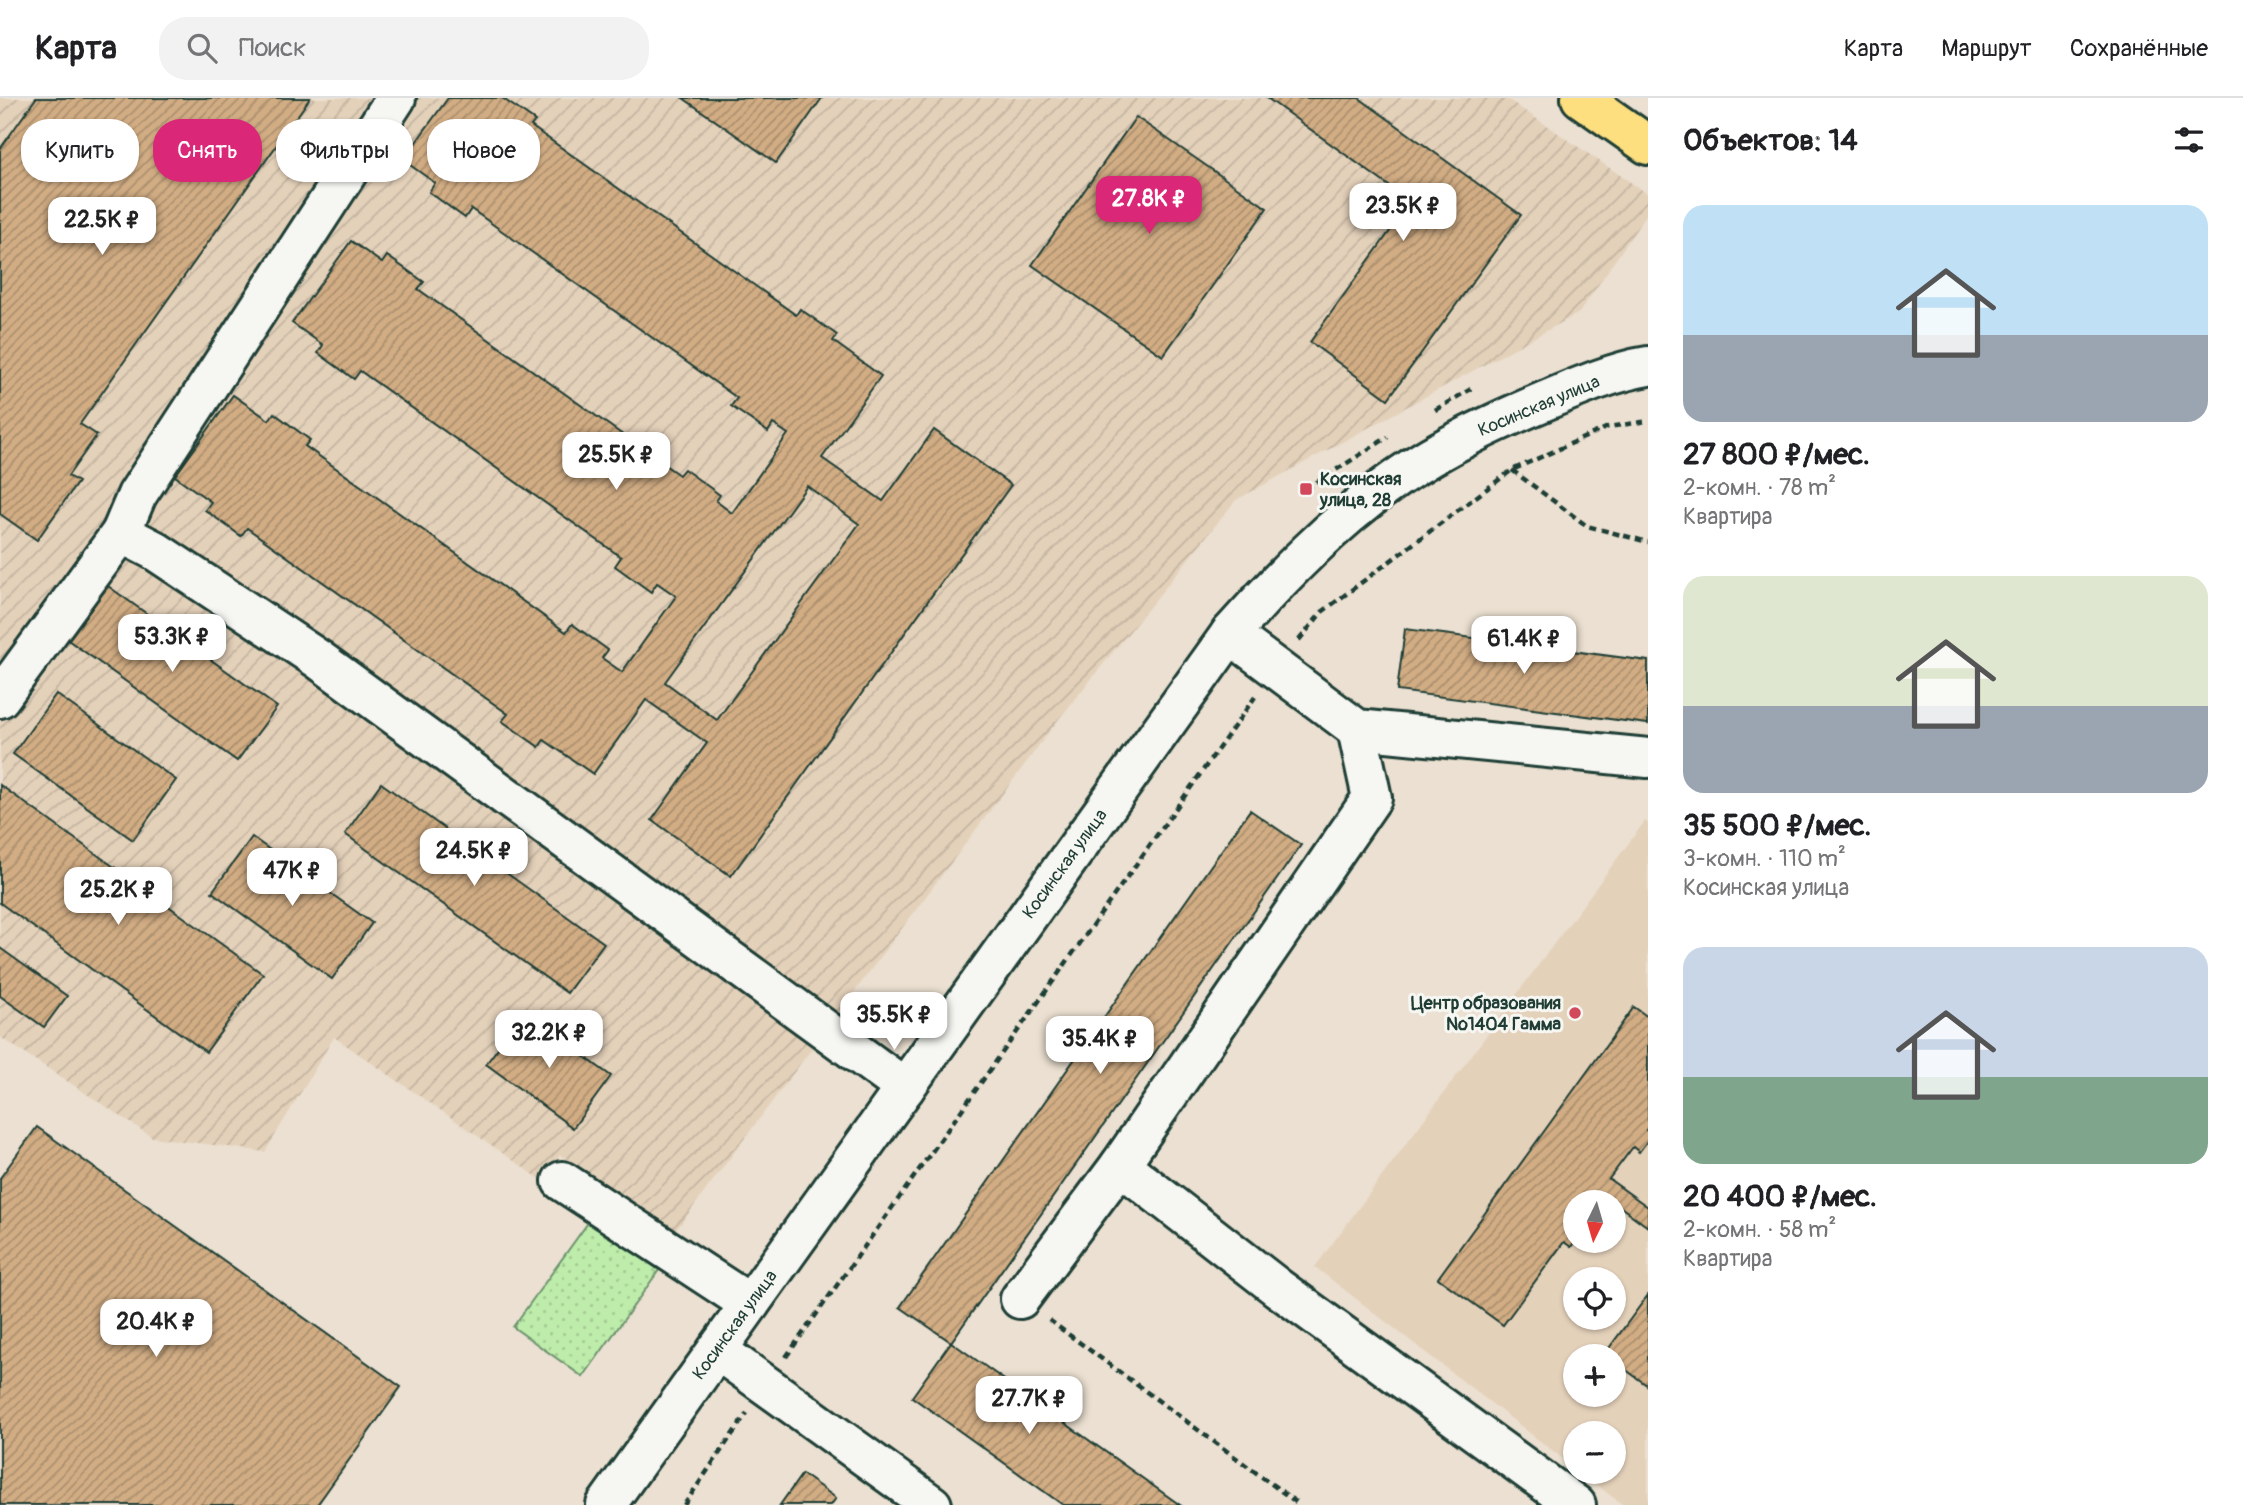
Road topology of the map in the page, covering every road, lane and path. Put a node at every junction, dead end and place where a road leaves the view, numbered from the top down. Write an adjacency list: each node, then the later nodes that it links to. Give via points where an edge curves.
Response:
1 (396, 98): 7 (street, via 136,495)
2 (1581, 98): 3 (main road)
3 (1640, 143)
4 (1648, 366): 9 (street, Косинская улица, via 1574,389 1489,425 1396,479 1301,558)
5 (1648, 421): 6 (path, via 1608,427)
6 (1512, 470): 8 (path, via 1587,526); 10 (path, via 1322,612)
7 (121, 533): 11 (street); 14 (street, via 318,659)
8 (1648, 542)
9 (1230, 634): 10 (street); 14 (street, Косинская улица)
10 (1275, 668): 12 (street); 20 (path)
11 (0, 698)
12 (1357, 729): 13 (street); 15 (street, via 1372,797)
13 (1648, 758)
14 (905, 1088): 18 (street, Косинская улица)
15 (1120, 1165): 17 (street); 25 (street, via 1278,1288)
16 (562, 1181): 18 (street)
17 (1020, 1299): 24 (path)
18 (750, 1304): 19 (street, Косинская улица)
19 (717, 1350): 20 (street); 21 (street, Косинская улица)
20 (766, 1385): 22 (path); 23 (street)
21 (606, 1505)
22 (684, 1505)
23 (932, 1505)
24 (1300, 1505)
25 (1576, 1505)

